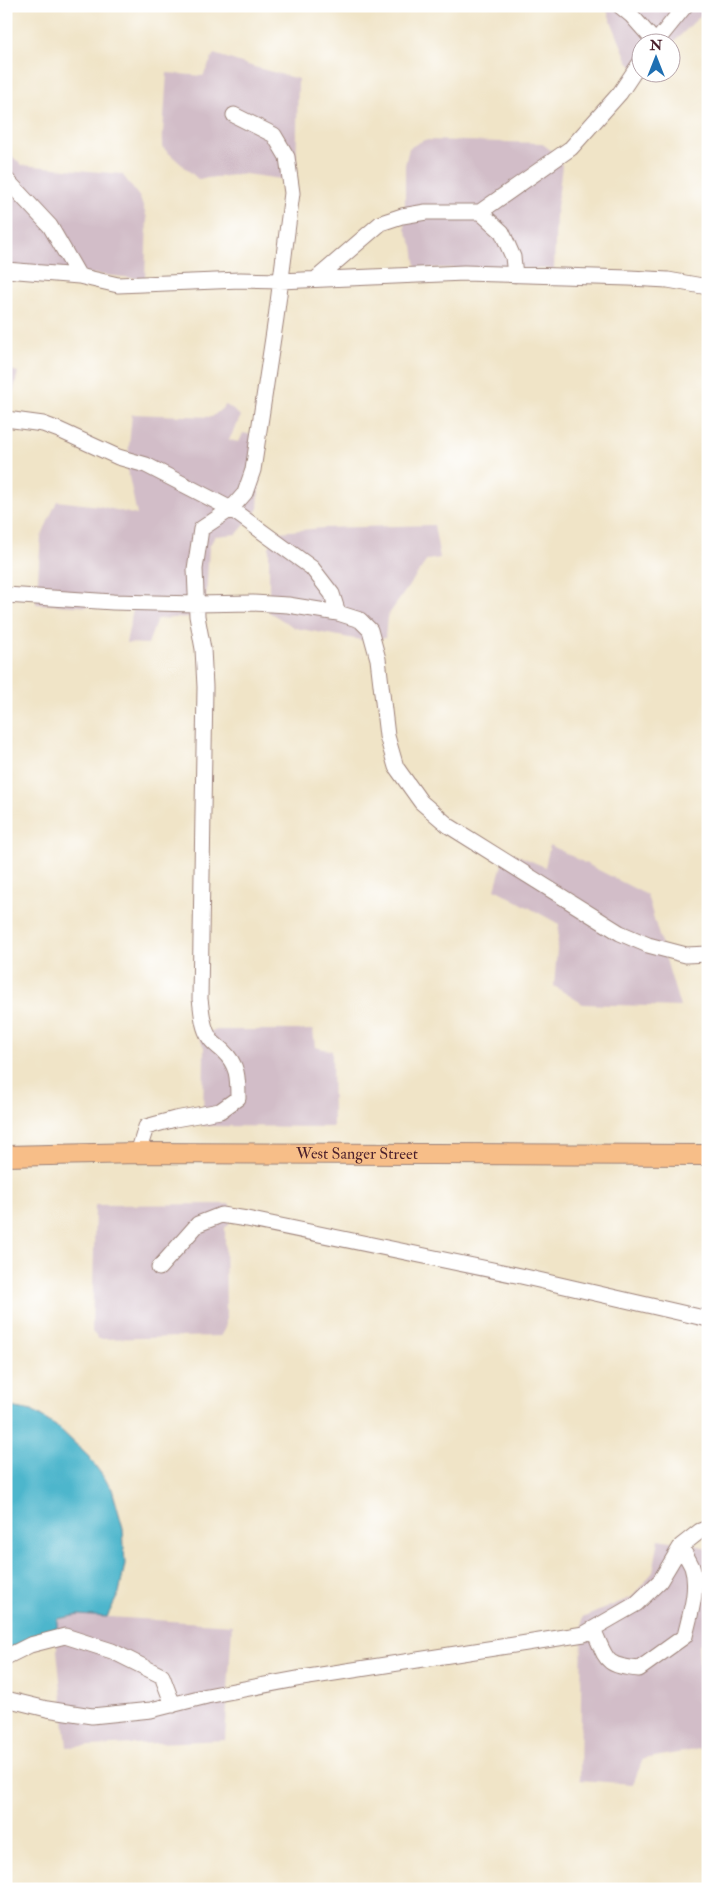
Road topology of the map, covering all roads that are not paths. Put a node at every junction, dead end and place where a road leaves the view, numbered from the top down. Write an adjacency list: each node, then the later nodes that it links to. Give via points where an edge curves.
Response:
1 (620, 6): 3 (lane)
2 (685, 6): 4 (lane)
3 (646, 32)
4 (663, 32)
5 (632, 75): 8 (lane, via 571,148)
6 (234, 115): 13 (lane, via 274,134 287,156 292,193)
7 (6, 179): 11 (lane, via 50,226)
8 (480, 212): 10 (lane, via 502,232 513,257); 12 (lane, via 426,212 381,224)
9 (6, 270): 11 (lane)
10 (515, 274): 12 (lane); 14 (lane, via 668,280)
11 (79, 276): 13 (lane, via 118,285)
12 (316, 279): 13 (lane)
13 (280, 280): 16 (lane, via 253,470 246,493)
14 (708, 287)
15 (6, 419): 16 (lane, via 43,424 118,456 146,464)
16 (231, 508): 18 (lane, via 201,529 195,569); 19 (lane, via 312,568 332,594)
17 (6, 595): 18 (lane)
18 (196, 604): 19 (lane, via 288,605); 21 (lane, via 204,648 205,687 200,999 209,1039 235,1065 238,1098 220,1111 146,1127)
19 (338, 613): 20 (lane, via 360,620 370,630 378,659 387,736 396,767 421,802 448,826 620,933 648,945 686,955)
20 (708, 954)
21 (138, 1153): 22 (main road, West Sanger Street); 23 (main road, West Sanger Street)
22 (708, 1155)
23 (6, 1156)
24 (159, 1268): 25 (lane, via 198,1224 221,1216 512,1274)
25 (708, 1319)
26 (708, 1528): 27 (lane)
27 (681, 1546): 28 (lane, via 660,1580 636,1604); 28 (lane, via 692,1568 694,1586 686,1636 639,1669 620,1668 608,1661)
28 (593, 1629): 31 (lane, via 584,1634 302,1678)
29 (6, 1657): 31 (lane, via 30,1645 65,1636 112,1651 162,1676)
30 (6, 1699): 31 (lane, via 92,1716)
31 (173, 1705)

